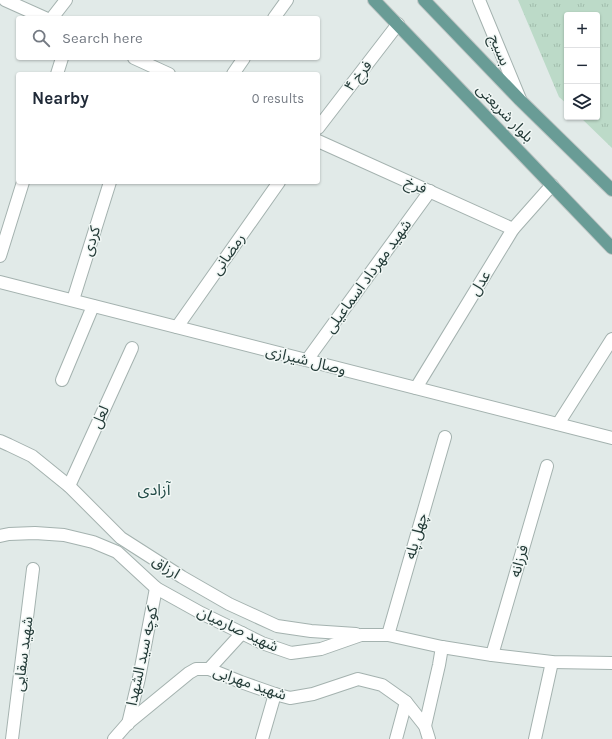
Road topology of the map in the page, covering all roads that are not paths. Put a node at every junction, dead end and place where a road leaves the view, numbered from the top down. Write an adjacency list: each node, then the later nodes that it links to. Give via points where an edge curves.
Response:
1 (5, 0): 7 (street)
2 (66, 0): 8 (street)
3 (287, 0): 9 (street)
4 (374, 0): 10 (main road, بلوار شریعتی)
5 (424, 0): 18 (main road, بلوار شریعتی)
6 (479, 0): 18 (street, بسیج)
7 (41, 16)
8 (54, 16)
9 (275, 16)
10 (398, 24): 19 (street, فرخ ۴); 24 (main road, بلوار شریعتی)
11 (61, 60): 15 (street)
12 (136, 60): 14 (street)
13 (243, 60): 17 (street)
14 (145, 69): 16 (street)
15 (58, 72)
16 (159, 72)
17 (234, 72)
18 (520, 100): 25 (main road, بلوار شریعتی)
19 (320, 125)
20 (320, 142): 26 (street, فرخ)
21 (22, 184): 29 (street)
22 (109, 184): 31 (street, کردی)
23 (278, 184): 33 (street, رمضانی)
24 (552, 185): 27 (street, عدل); 28 (main road, بلوار شریعتی)
25 (612, 190)
26 (430, 192): 27 (street, فرخ); 36 (street, شهید مهرداد اسماعیلی)
27 (513, 229): 38 (street, عدل)
28 (612, 248)
29 (0, 256)
30 (0, 282): 31 (street, وصال شیرازی)
31 (73, 300): 32 (street, وصال شیرازی)
32 (93, 306): 33 (street, وصال شیرازی); 37 (street)
33 (177, 327): 36 (street, وصال شیرازی)
34 (612, 339): 39 (street)
35 (132, 348): 44 (street, لعل)
36 (307, 360): 38 (street, وصال شیرازی)
37 (62, 380)
38 (416, 388): 39 (street, وصال شیرازی)
39 (558, 424): 41 (street, وصال شیرازی)
40 (445, 436): 50 (street, چهل پله)
41 (612, 438)
42 (0, 441): 44 (street, ارزاق, via 32,456)
43 (547, 466): 52 (street, فرزانه)
44 (69, 486): 49 (street, ارزاق, via 121,538 229,604 277,626)
45 (0, 536): 47 (street, شهید صارمیان, via 35,533 64,535 93,542 117,552)
46 (33, 569): 60 (street, شهید سقایی)
47 (156, 588): 48 (street, شهید صارمیان); 58 (street, کوچه سید الشهدا)
48 (242, 633): 49 (street, شهید صارمیان, via 291,653 321,649); 55 (street)
49 (361, 635): 50 (street, شهید صارمیان)
50 (388, 635): 51 (street, شهید صارمیان)
51 (442, 647): 52 (street, شهید صارمیان); 59 (street)
52 (492, 655): 53 (street, شهید صارمیان)
53 (552, 662): 54 (street, شهید صارمیان); 66 (street)
54 (612, 664)
55 (209, 669): 56 (street, شهید مهرابی); 58 (street, شهید مهرابی, via 196,669 189,673)
56 (275, 694): 57 (street, شهید مهرابی, via 290,698 313,694 358,679 382,685); 63 (street)
57 (406, 702): 59 (street, شهید مهرابی); 64 (street)
58 (128, 723): 61 (street, شهید مهرابی); 62 (street, کوچه سید الشهدا)
59 (425, 726): 65 (street, شهید مهرابی)
60 (12, 739)
61 (114, 739)
62 (124, 739)
63 (262, 739)
64 (396, 739)
65 (428, 739)
66 (535, 739)

